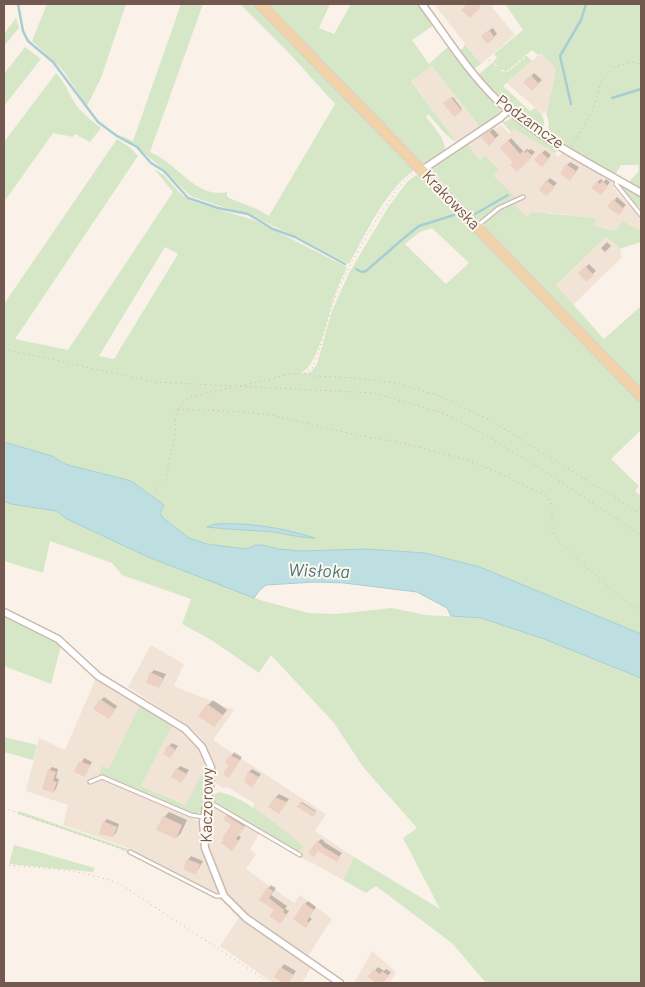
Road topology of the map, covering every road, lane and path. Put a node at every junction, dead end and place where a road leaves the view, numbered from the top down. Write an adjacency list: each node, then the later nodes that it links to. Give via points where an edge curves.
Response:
1 (260, 4): 8 (main road, Krakowska)
2 (422, 4): 6 (street, Podzamcze, via 476,76)
3 (529, 54): 4 (path, via 507,71 498,69)
4 (490, 60)
5 (641, 64): 7 (path, via 631,62 615,67 601,82 593,110)
6 (509, 110): 7 (street, Podzamcze); 8 (street)
7 (569, 151): 9 (street, Podzamcze)
8 (422, 170): 13 (main road, Krakowska); 15 (path, via 410,175 399,187 358,253 338,291 312,369)
9 (618, 180): 10 (street, Podzamcze); 12 (lane, via 619,189)
10 (641, 193)
11 (524, 197): 13 (lane, via 499,208)
12 (641, 215)
13 (477, 226): 17 (main road, Krakowska)
14 (4, 349): 16 (path, via 155,382)
15 (305, 373): 16 (path); 20 (path, via 396,383 437,395 490,420)
16 (237, 386): 18 (path, via 189,397); 21 (path, via 374,393 443,413 540,468)
17 (641, 396)
18 (178, 410): 19 (path, via 167,479); 23 (path, via 272,415 398,442 464,459 495,471 546,496 552,505 552,529 558,541)
19 (156, 490)
20 (641, 514)
21 (641, 534)
22 (4, 612): 25 (street, Kaczorowy, via 58,639 98,676 185,729 202,747 211,768)
23 (641, 612)
24 (90, 782): 27 (lane, via 102,777)
25 (208, 801): 27 (street, Kaczorowy); 29 (lane)
26 (4, 808): 28 (path)
27 (204, 818): 31 (street, Kaczorowy, via 205,848)
28 (130, 852): 31 (lane, via 216,896)
29 (300, 855)
30 (4, 865): 32 (path, via 69,871 99,876 120,884)
31 (224, 896): 33 (street, Kaczorowy, via 246,918)
32 (270, 983)
33 (340, 983)

